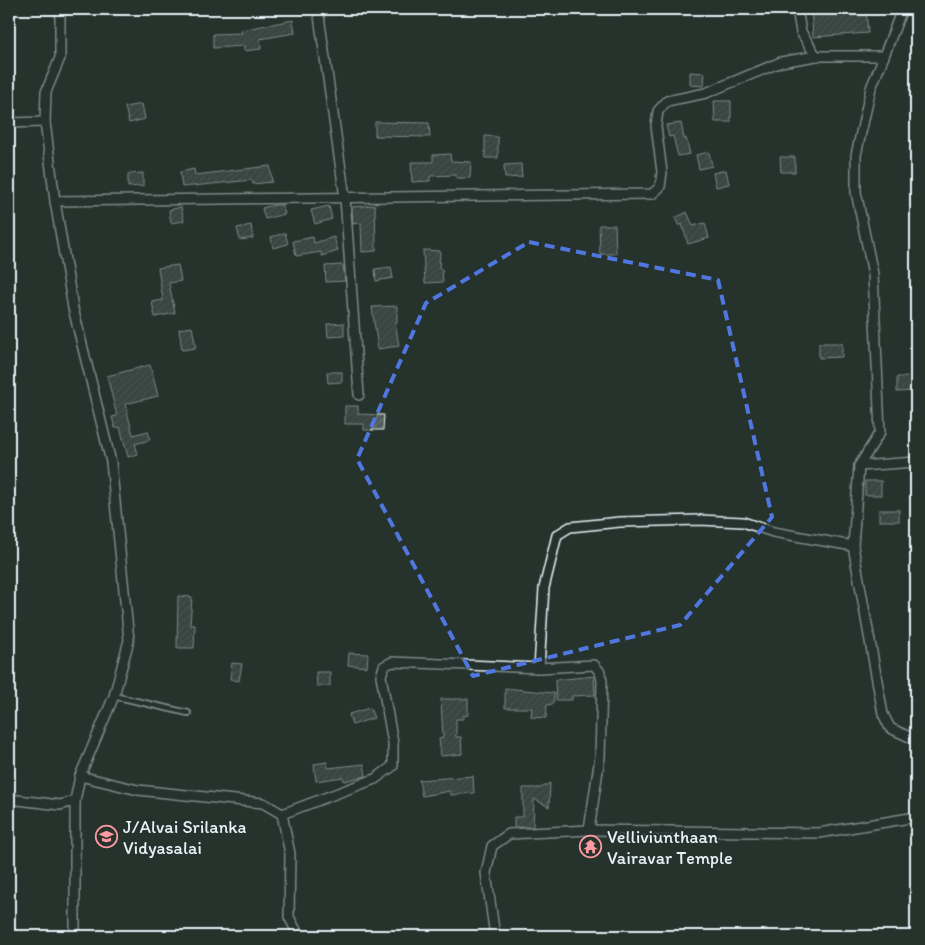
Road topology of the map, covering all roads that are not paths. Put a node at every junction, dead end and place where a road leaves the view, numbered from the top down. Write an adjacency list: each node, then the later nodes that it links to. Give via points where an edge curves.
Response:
1 (60, 9): 7 (street, via 60,58 46,92)
2 (318, 9): 9 (street)
3 (797, 9): 5 (street, via 801,32)
4 (902, 9): 6 (street)
5 (816, 56): 6 (street); 9 (street, via 781,62 706,92 667,101 658,111 656,126 662,172 660,187 652,194)
6 (884, 56): 13 (street, via 871,88 856,155 856,192 873,274 880,432)
7 (45, 122): 8 (street); 10 (street)
8 (9, 123)
9 (345, 198): 10 (street); 11 (street)
10 (55, 201): 16 (street, via 73,308 111,462 129,640)
11 (359, 395)
12 (916, 462): 13 (street)
13 (859, 466): 14 (street)
14 (854, 546): 15 (street, via 772,532 743,522 620,522 570,527 558,535 544,588); 18 (street, via 883,714 890,728)
15 (539, 668): 22 (street, via 392,662 384,666 381,676 393,744 393,766 375,779); 24 (street, via 594,665 600,672 600,757)
16 (114, 696): 17 (lane); 19 (street)
17 (188, 713)
18 (916, 740)
19 (80, 776): 21 (street); 22 (street, via 138,790 264,803)
20 (9, 799): 21 (street, via 60,805)
21 (75, 801): 25 (street)
22 (282, 814): 26 (street, via 290,854 289,917)
23 (916, 817): 24 (street, via 819,833)
24 (589, 830): 27 (street, via 509,834 492,846 486,873)
25 (74, 936)
26 (299, 936)
27 (495, 936)

